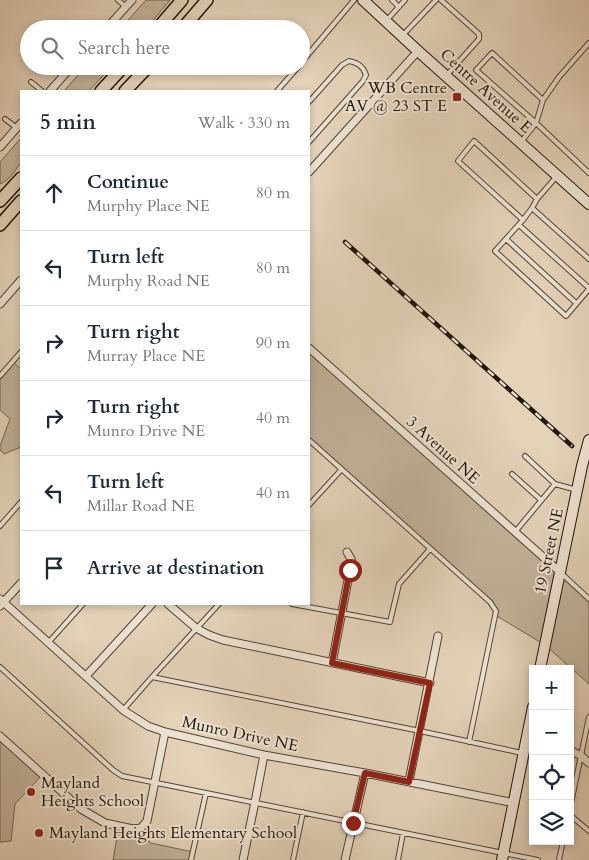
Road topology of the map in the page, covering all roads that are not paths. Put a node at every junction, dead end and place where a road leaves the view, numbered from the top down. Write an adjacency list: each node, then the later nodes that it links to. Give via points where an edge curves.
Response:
1 (118, 0): 11 (lane)
2 (132, 0): 11 (street)
3 (182, 0): 14 (main road)
4 (207, 0): 15 (main road)
5 (354, 0): 20 (lane)
6 (363, 0): 16 (street, Centre Avenue E)
7 (392, 0): 12 (lane)
8 (405, 0): 12 (lane)
9 (436, 0): 17 (lane)
10 (441, 0): 25 (lane, via 479,34 480,39)
11 (126, 7): 13 (street)
12 (399, 7): 16 (lane)
13 (114, 20)
14 (165, 20)
15 (190, 20)
16 (386, 21): 17 (street, Centre Avenue E)
17 (402, 36): 19 (street, Centre Avenue E)
18 (589, 43): 32 (lane)
19 (418, 50): 25 (street, Centre Avenue E); 40 (street)
20 (310, 52)
21 (64, 75): 28 (street)
22 (116, 75): 29 (main road)
23 (139, 75): 30 (main road)
24 (291, 75): 31 (lane)
25 (446, 76): 38 (street, Centre Avenue E)
26 (31, 82): 27 (lane)
27 (41, 90)
28 (51, 90)
29 (102, 90)
30 (125, 90)
31 (278, 90)
32 (544, 100): 35 (lane); 35 (lane, via 492,53 476,70)
33 (310, 101): 37 (lane, via 342,65 349,61 364,68 366,75 363,81)
34 (6, 119): 36 (lane)
35 (536, 123): 38 (lane); 41 (lane)
36 (19, 126): 39 (street)
37 (310, 141)
38 (521, 142): 42 (street, Centre Avenue E)
39 (1, 143)
40 (310, 170)
41 (589, 173)
42 (558, 175): 44 (lane); 47 (street, Centre Avenue E)
43 (20, 179): 45 (main road)
44 (537, 199): 48 (lane); 49 (lane, via 474,142 458,161)
45 (0, 201): 46 (street)
46 (20, 202): 50 (main road)
47 (589, 204)
48 (532, 208): 49 (lane); 53 (lane)
49 (523, 220): 51 (lane)
50 (0, 225)
51 (519, 225): 52 (lane); 55 (lane)
52 (506, 239): 57 (lane); 57 (lane, via 495,251 566,316)
53 (589, 259)
54 (20, 281): 56 (street)
55 (589, 289): 57 (lane)
56 (0, 304)
57 (576, 304)
58 (310, 349): 72 (street, 3 Avenue NE)
59 (20, 353): 60 (lane)
60 (0, 376)
61 (589, 440): 67 (street, 19 Street NE)
62 (310, 441): 64 (lane)
63 (525, 456): 66 (lane)
64 (340, 470): 70 (lane); 73 (lane)
65 (512, 474): 68 (lane)
66 (555, 484): 67 (lane); 68 (lane)
67 (577, 490): 75 (street, 19 Street NE)
68 (542, 500): 72 (lane)
69 (20, 503): 71 (lane)
70 (310, 504)
71 (0, 526)
72 (515, 532): 75 (street, 3 Avenue NE)
73 (430, 548): 84 (lane, via 399,584 390,622); 99 (lane, via 496,611)
74 (347, 552): 84 (street, via 351,559)
75 (560, 572): 77 (lane); 89 (street, 19 Street NE)
76 (20, 584): 78 (street)
77 (589, 599)
78 (1, 603): 87 (street, Munro Drive NE)
79 (82, 605): 87 (lane)
80 (151, 605): 91 (street)
81 (169, 605): 85 (street)
82 (218, 605): 85 (lane)
83 (297, 605): 84 (lane)
84 (342, 614): 88 (street)
85 (196, 628): 88 (street, via 223,640); 92 (lane)
86 (438, 636): 93 (street)
87 (48, 642): 91 (street, Munro Drive NE)
88 (332, 663): 93 (street)
89 (541, 665)
90 (0, 667): 107 (lane, via 113,770 122,776)
91 (86, 676): 94 (street, Munro Drive NE)
92 (152, 677): 94 (lane); 96 (lane)
93 (430, 683): 96 (street)
94 (123, 710): 97 (street, Munro Drive NE, via 148,726)
95 (589, 717): 104 (lane)
96 (420, 731): 99 (lane); 108 (street)
97 (165, 732): 103 (street, Munro Drive NE); 107 (street)
98 (0, 736): 107 (street, via 81,809 105,823 141,828 147,821)
99 (469, 742): 102 (lane)
100 (529, 742): 102 (street)
101 (574, 752): 104 (street)
102 (524, 753): 112 (street)
103 (264, 755): 106 (street, Munro Drive NE); 111 (street)
104 (581, 756): 105 (street); 110 (lane)
105 (589, 763)
106 (365, 773): 108 (street, Munro Drive NE); 115 (street)
107 (154, 782): 109 (lane)
108 (409, 782): 112 (street, Munro Drive NE)
109 (206, 793): 111 (lane); 120 (lane)
110 (572, 800)
111 (255, 802): 113 (lane); 121 (street)
112 (514, 803): 119 (street)
113 (303, 812): 115 (lane); 122 (lane)
114 (574, 818): 116 (lane)
115 (353, 823): 117 (lane); 123 (street)
116 (589, 831)
117 (403, 834): 119 (lane); 124 (lane)
118 (562, 845): 126 (lane)
119 (503, 857): 125 (lane)
120 (191, 860)
121 (243, 860)
122 (293, 860)
123 (346, 860)
124 (398, 860)
125 (538, 860)
126 (559, 860)

